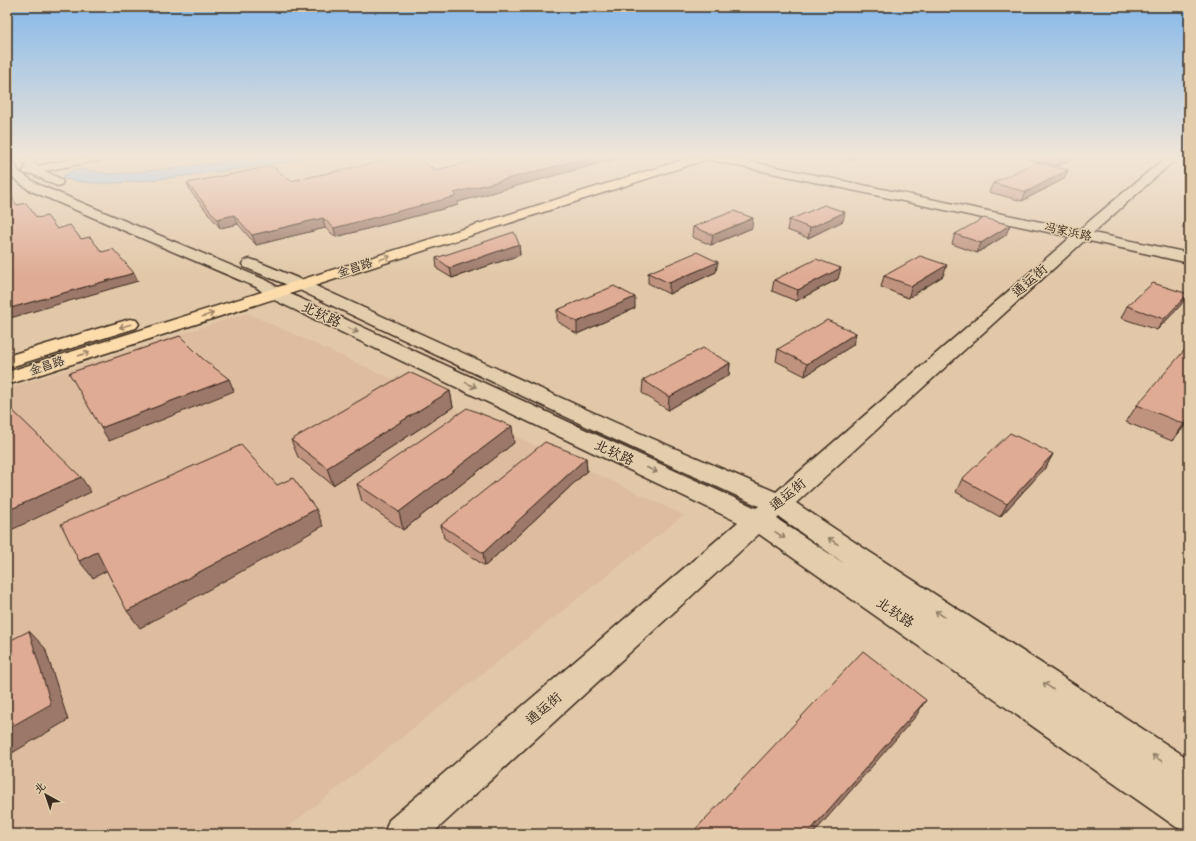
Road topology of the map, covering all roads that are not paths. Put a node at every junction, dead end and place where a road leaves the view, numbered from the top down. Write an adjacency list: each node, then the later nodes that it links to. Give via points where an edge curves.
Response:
1 (57, 196): 9 (street, 北软路)
2 (555, 196): 9 (main road, 金昌路)
3 (574, 196): 9 (main road, 金昌路, one-way to 3)
4 (898, 196): 6 (street, 冯家浜路)
5 (1127, 196): 6 (street, 通运街)
6 (1082, 235): 7 (street, 冯家浜路); 12 (street, 通运街)
7 (1189, 258)
8 (240, 260): 9 (street, 北软路)
9 (280, 285): 10 (main road, 金昌路, one-way to 10); 11 (main road, 金昌路, one-way to 9); 12 (street, 北软路); 13 (street, 北软路, one-way to 13)
10 (7, 362)
11 (7, 379)
12 (779, 504): 13 (street, 通运街); 14 (street, 北软路, one-way to 12)
13 (758, 520): 15 (street, 北软路, one-way to 15); 16 (street, 通运街)
14 (1189, 780)
15 (1189, 814)
16 (403, 834)

